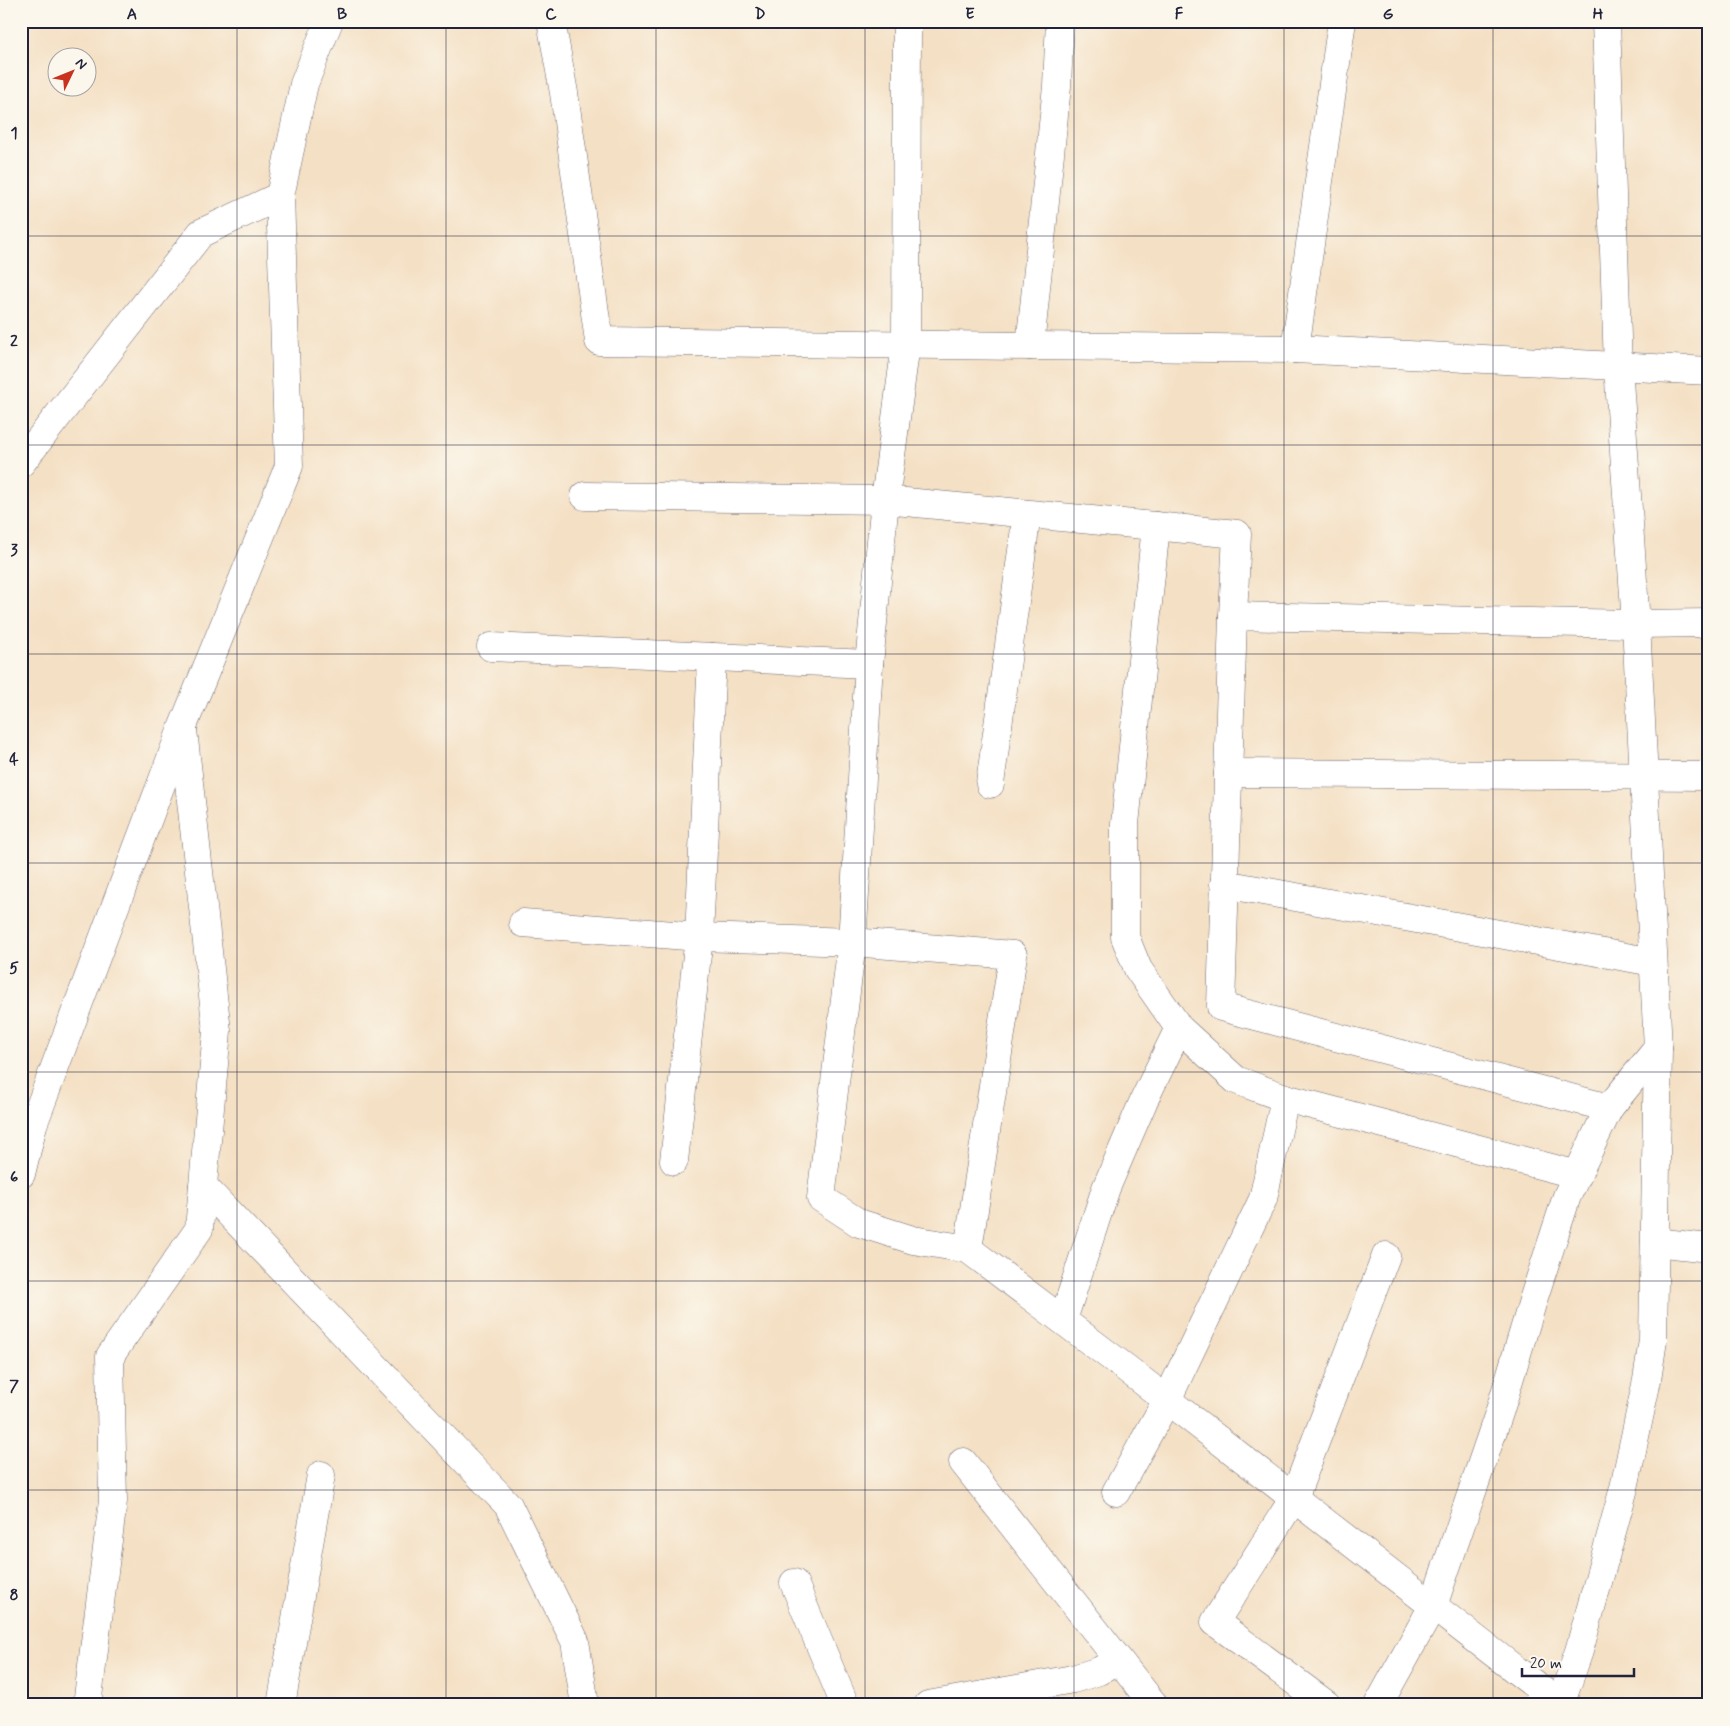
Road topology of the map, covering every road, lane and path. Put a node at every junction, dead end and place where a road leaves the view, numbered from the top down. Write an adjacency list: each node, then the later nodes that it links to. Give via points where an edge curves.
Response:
1 (329, 21): 7 (street, via 304,84)
2 (551, 21): 8 (street, via 600,341)
3 (907, 21): 8 (street)
4 (1060, 21): 9 (street, via 1057,86)
5 (1342, 21): 10 (street)
6 (1606, 21): 11 (street)
7 (280, 196): 13 (street, via 201,233); 24 (street, via 289,466)
8 (906, 344): 9 (street); 15 (street)
9 (1030, 346): 10 (street)
10 (1296, 349): 11 (street)
11 (1618, 366): 12 (street); 20 (street)
12 (1709, 371)
13 (21, 463)
14 (585, 496): 15 (street)
15 (885, 500): 16 (street); 23 (street)
16 (1027, 514): 17 (street); 28 (street)
17 (1156, 526): 18 (street, via 1237,534); 34 (street, via 1125,824 1126,937 1138,969)
18 (1233, 616): 20 (street); 25 (street)
19 (1709, 623): 20 (street)
20 (1636, 624): 26 (street)
21 (491, 647): 22 (street)
22 (712, 657): 23 (street); 31 (street)
23 (869, 664): 32 (street)
24 (182, 726): 39 (street, via 33,1125); 41 (street, via 217,1031)
25 (1228, 773): 26 (street); 29 (street)
26 (1644, 775): 27 (street); 33 (street)
27 (1709, 776)
28 (990, 784)
29 (1224, 884): 33 (street); 37 (street, via 1221,1007)
30 (523, 923): 31 (street)
31 (700, 937): 32 (street); 38 (street)
32 (852, 942): 44 (street, via 821,1198 859,1223 913,1240); 44 (street, via 1014,955)
33 (1654, 962): 35 (street)
34 (1179, 1028): 36 (street, via 1236,1080); 46 (street, via 1106,1188)
35 (1658, 1048): 37 (street); 42 (street)
36 (1285, 1098): 40 (street); 47 (street, via 1263,1199)
37 (1609, 1108): 40 (street)
38 (674, 1161)
39 (21, 1174)
40 (1578, 1175): 53 (street, via 1567,1196 1500,1410)
41 (204, 1186): 55 (street, via 199,1229 110,1356 113,1501); 57 (street, via 508,1504 575,1641)
42 (1655, 1242): 43 (street); 63 (street, via 1653,1340 1647,1380 1624,1488 1579,1651)
43 (1709, 1248)
44 (968, 1249): 46 (street)
45 (1386, 1256): 51 (street)
46 (1062, 1320): 47 (street)
47 (1167, 1400): 50 (street); 51 (street)
48 (963, 1462): 54 (street)
49 (321, 1475): 56 (street)
50 (1116, 1492)
51 (1294, 1498): 53 (street); 61 (street, via 1215,1622)
52 (794, 1583): 58 (street)
53 (1433, 1606): 62 (street); 63 (street)
54 (1118, 1660): 59 (street, via 1099,1671 1073,1679); 60 (street)
55 (87, 1705)
56 (281, 1705)
57 (586, 1705)
58 (845, 1705)
59 (928, 1705)
60 (1154, 1705)
61 (1327, 1705)
62 (1378, 1705)
63 (1560, 1705)

